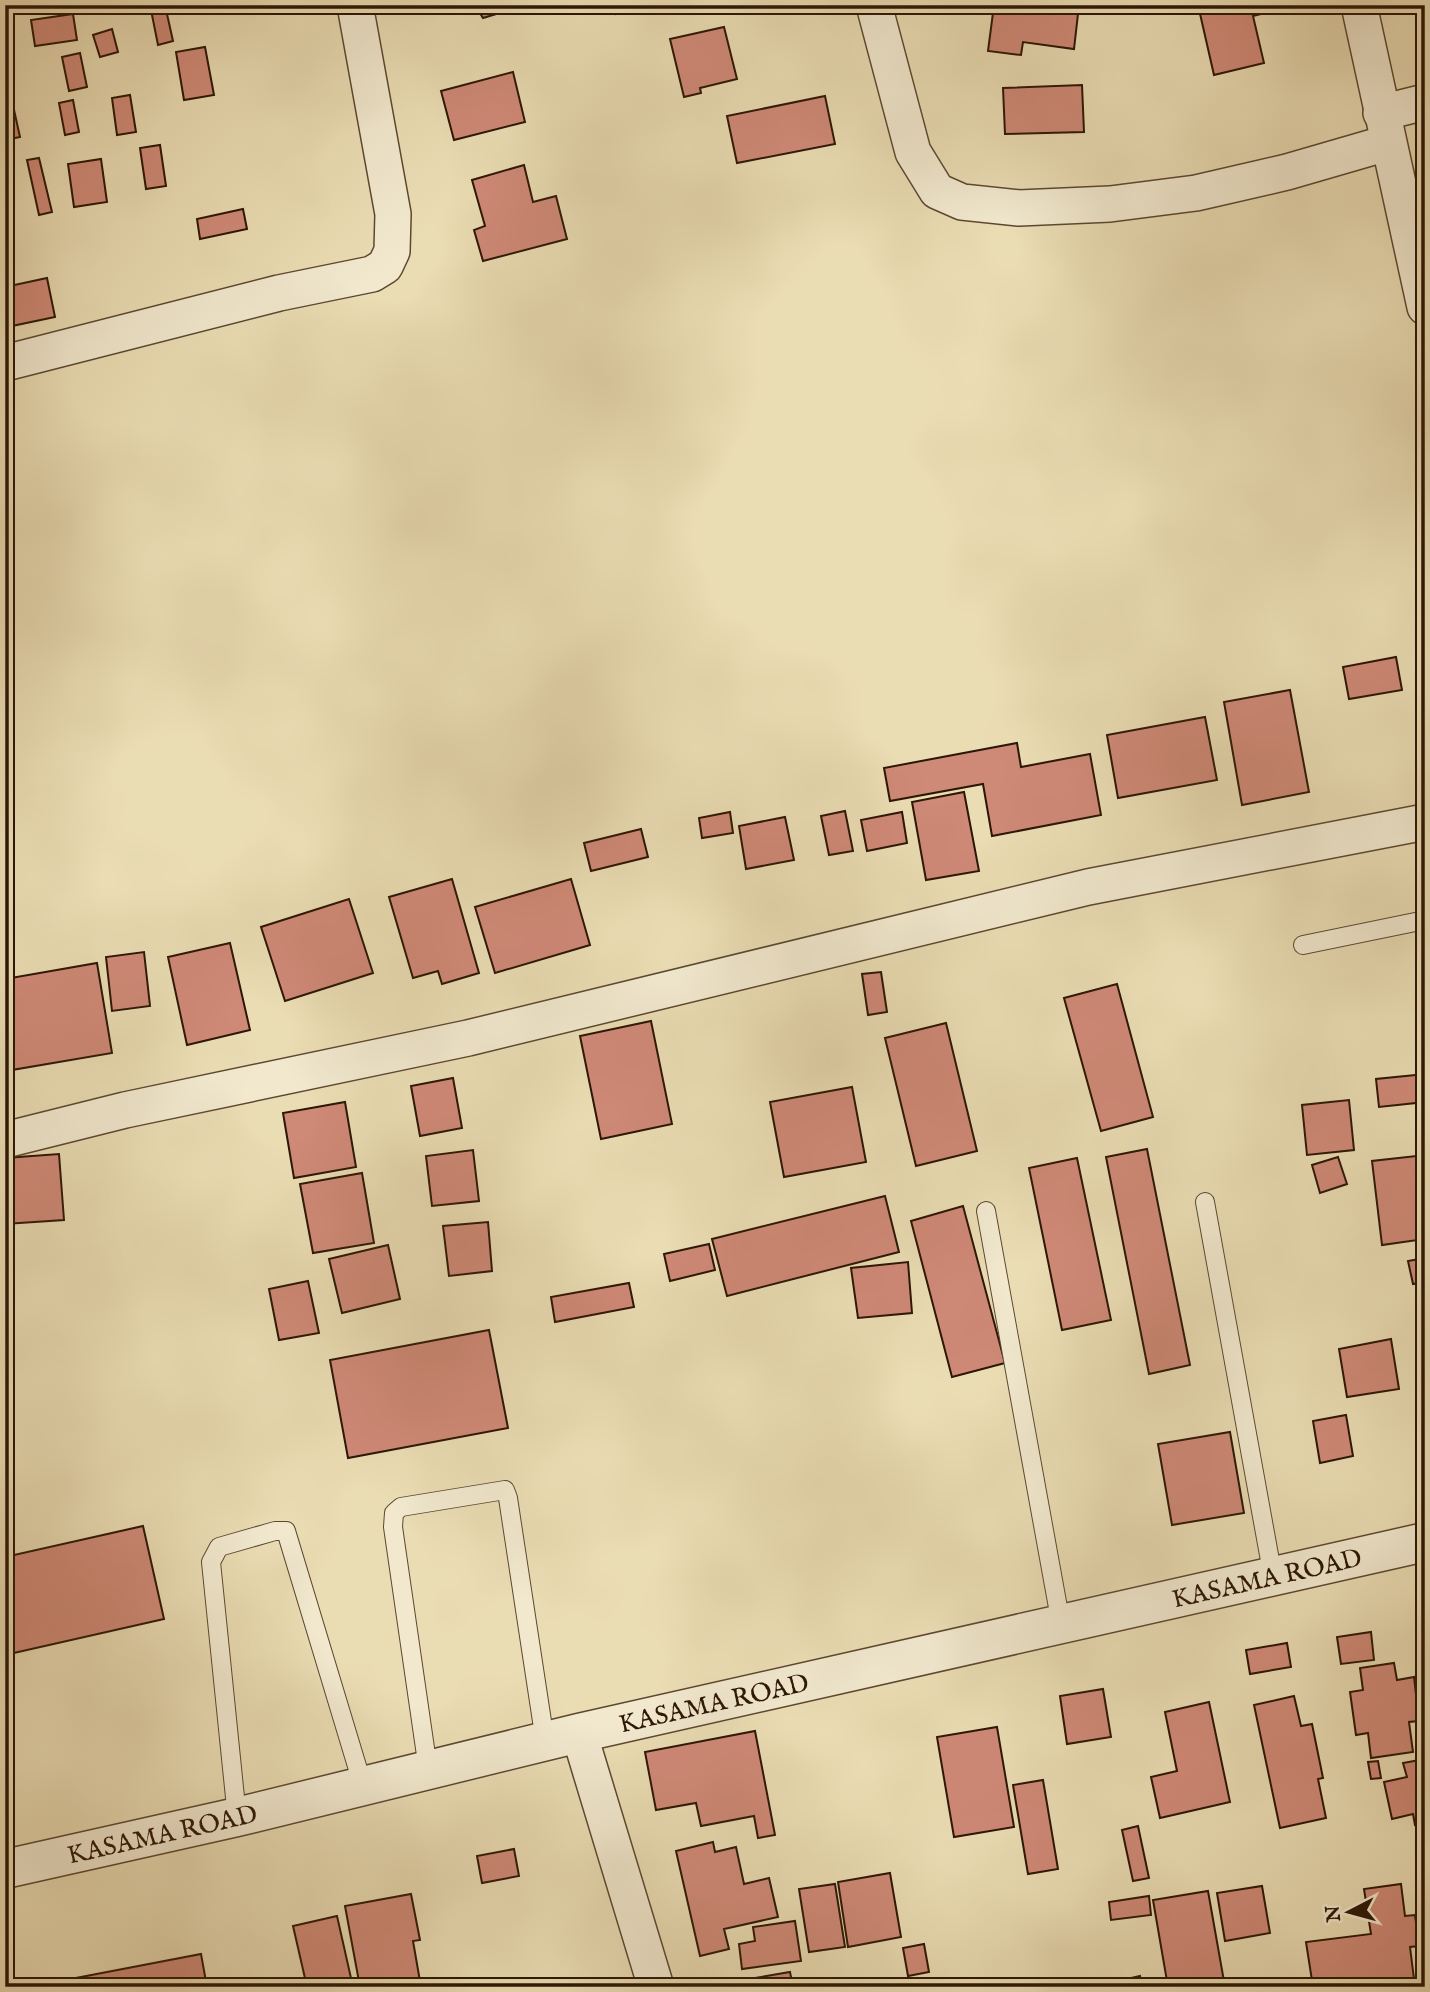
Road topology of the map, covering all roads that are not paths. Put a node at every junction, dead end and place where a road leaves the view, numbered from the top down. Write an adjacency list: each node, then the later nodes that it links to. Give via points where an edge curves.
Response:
1 (355, 5): 7 (street, via 393,215 392,251 385,266 372,274)
2 (874, 5): 5 (street, via 912,152 937,191 961,202 1020,208 1110,204 1196,193 1287,172)
3 (1359, 5): 5 (street)
4 (1425, 102): 5 (street)
5 (1384, 128): 6 (street)
6 (1425, 307)
7 (5, 363)
8 (1425, 822): 11 (street, via 1088,887 468,1038)
9 (1425, 920): 10 (lane)
10 (1303, 945)
11 (5, 1140)
12 (1205, 1202): 15 (lane)
13 (986, 1211): 16 (lane)
14 (1425, 1542): 15 (street, KASAMA ROAD)
15 (1273, 1577): 16 (street, KASAMA ROAD)
16 (1061, 1624): 17 (street, KASAMA ROAD)
17 (562, 1737): 18 (street, KASAMA ROAD); 18 (lane, via 505,1490 401,1507 394,1513 393,1527); 22 (street)
18 (428, 1769): 19 (street, KASAMA ROAD)
19 (363, 1786): 20 (street, KASAMA ROAD); 20 (lane, via 286,1531 275,1531 219,1548 211,1562)
20 (237, 1816): 21 (street, KASAMA ROAD)
21 (5, 1870)
22 (656, 1987)

